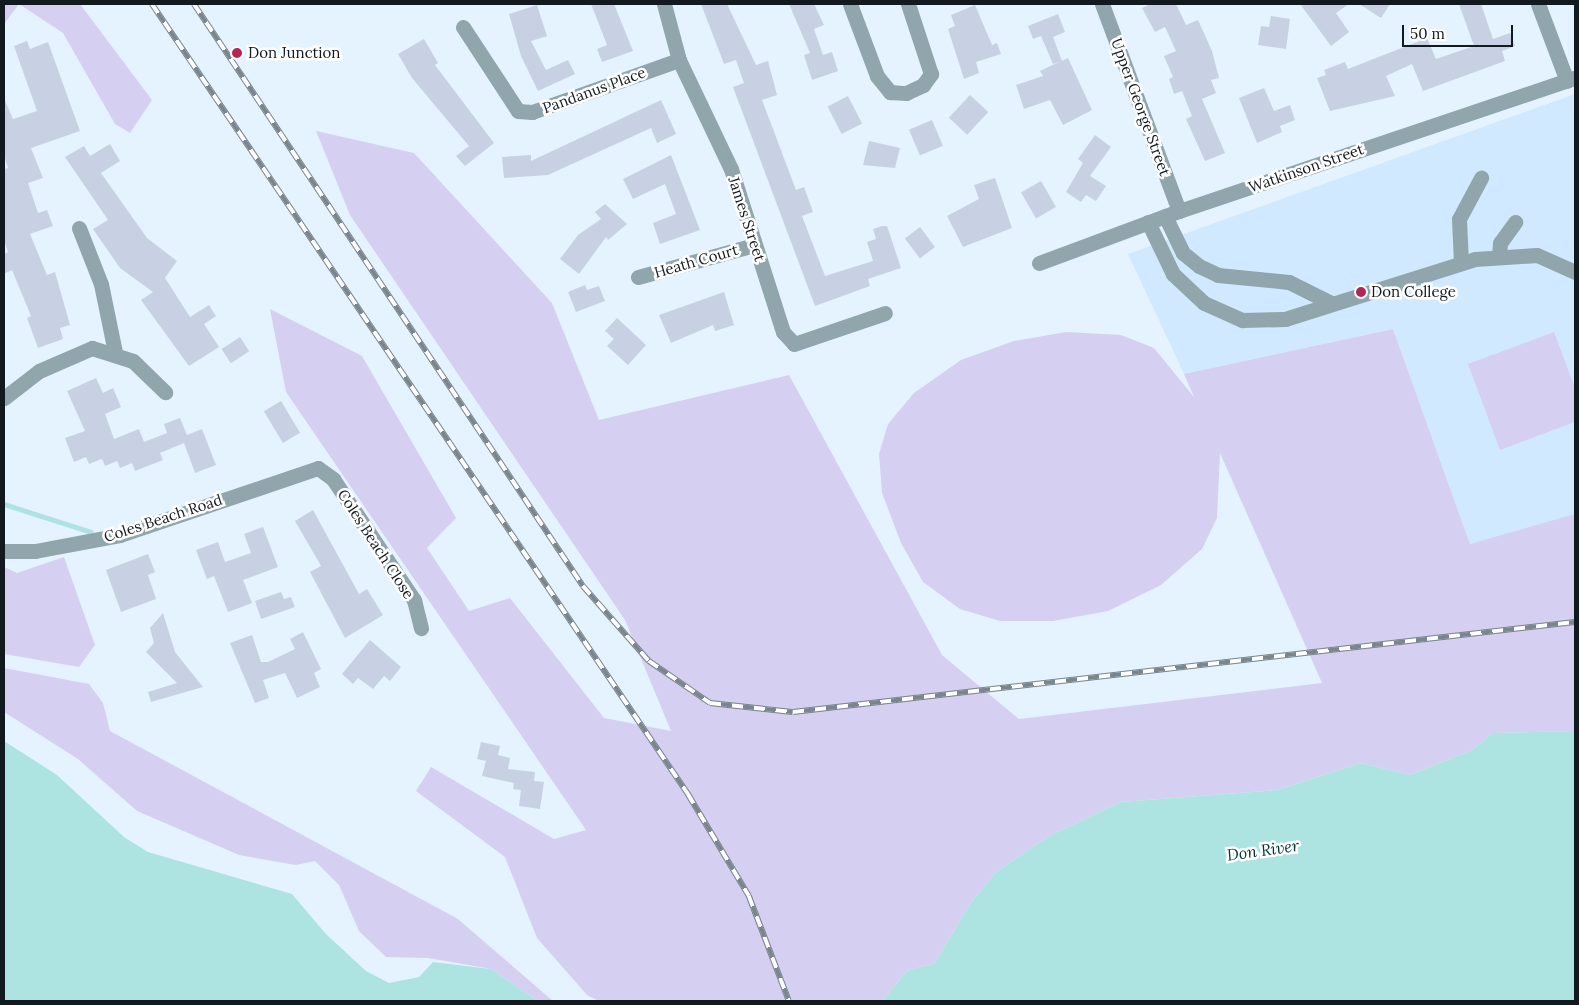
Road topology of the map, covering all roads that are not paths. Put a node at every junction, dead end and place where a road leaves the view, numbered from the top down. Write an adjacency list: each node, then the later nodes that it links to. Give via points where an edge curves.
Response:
1 (664, 4): 7 (street, James Street)
2 (850, 4): 3 (street, via 877,76 890,92 906,92 923,85 931,74)
3 (908, 4)
4 (1102, 4): 10 (street, Upper George Street)
5 (1538, 4): 8 (street)
6 (464, 27): 7 (street, Pandanus Place, via 518,111 532,112)
7 (679, 60): 14 (street, James Street, via 731,169)
8 (1571, 80): 10 (street, Watkinson Street)
9 (1481, 178): 17 (street, via 1459,219)
10 (1172, 214): 11 (street, Watkinson Street); 20 (street, Upper George Street, via 1183,254 1199,266 1218,275 1289,282)
11 (1148, 222): 16 (street, Watkinson Street); 20 (street, via 1173,274 1204,303 1225,313 1259,322 1285,319)
12 (1515, 222): 15 (street, via 1500,243)
13 (79, 228): 22 (street, via 101,284)
14 (754, 245): 19 (street, Heath Court); 21 (street, James Street, via 783,332 794,344)
15 (1499, 257): 17 (street); 18 (street, via 1537,255)
16 (1039, 263)
17 (1461, 263): 20 (street)
18 (1575, 272)
19 (638, 278)
20 (1331, 302)
21 (885, 313)
22 (115, 352): 23 (street, via 133,361); 24 (street, via 92,348 39,371)
23 (165, 392)
24 (4, 398)
25 (318, 468): 26 (street, Coles Beach Road, via 120,535 35,551); 27 (street, Coles Beach Close, via 333,479 414,600)
26 (4, 551)
27 (421, 628)

